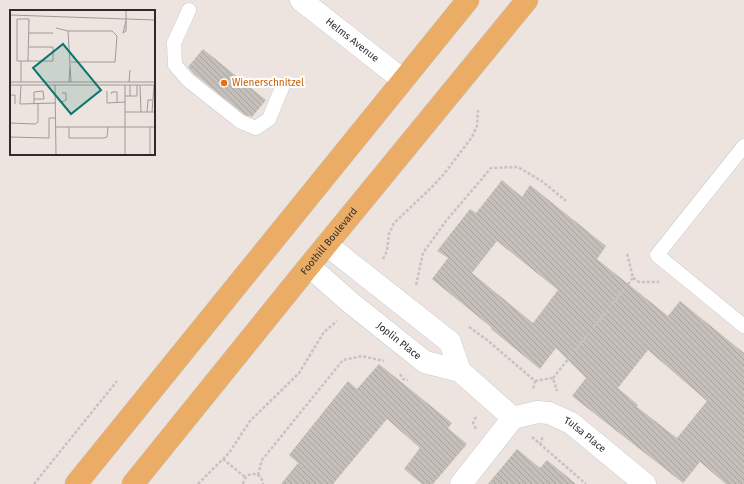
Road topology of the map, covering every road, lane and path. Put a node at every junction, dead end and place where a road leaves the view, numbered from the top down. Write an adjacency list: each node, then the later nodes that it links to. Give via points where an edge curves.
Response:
1 (301, 0): 5 (street, Helms Avenue)
2 (468, 0): 5 (main road)
3 (527, 0): 9 (main road, Foothill Boulevard)
4 (189, 10): 6 (lane, via 174,43 174,65 188,80 235,118 256,128 269,119)
5 (403, 80): 32 (main road)
6 (283, 85)
7 (744, 146): 16 (lane, via 656,255)
8 (566, 201): 13 (path, via 543,182 518,167 490,168 423,253)
9 (327, 245): 11 (main road, Foothill Boulevard); 15 (street)
10 (627, 252): 22 (path, via 632,278)
11 (309, 266): 18 (street, Joplin Place); 33 (main road, Foothill Boulevard)
12 (410, 284): 13 (path)
13 (416, 285): 14 (path)
14 (420, 289)
15 (415, 315): 18 (street); 20 (street, via 450,342)
16 (744, 326)
17 (469, 327): 26 (path, via 535,381 532,393)
18 (396, 339): 20 (street, Joplin Place, via 425,362)
19 (388, 364): 29 (path, via 383,360 362,356 343,360 262,460)
20 (460, 371): 26 (street, Joplin Place)
21 (400, 373): 24 (path, via 403,379)
22 (553, 378)
23 (118, 381): 31 (path)
24 (414, 382)
25 (478, 410): 27 (path)
26 (514, 418): 36 (street); 37 (path, via 540,445); 38 (street, Tulsa Place, via 537,412 550,413 571,423)
27 (473, 423)
28 (223, 459): 30 (path)
29 (258, 475): 30 (path, via 251,474); 35 (path)
30 (246, 477): 34 (path)
31 (34, 484)
32 (76, 484)
33 (133, 484)
34 (243, 484)
35 (263, 484)
36 (461, 484)
37 (586, 484)
38 (645, 484)

